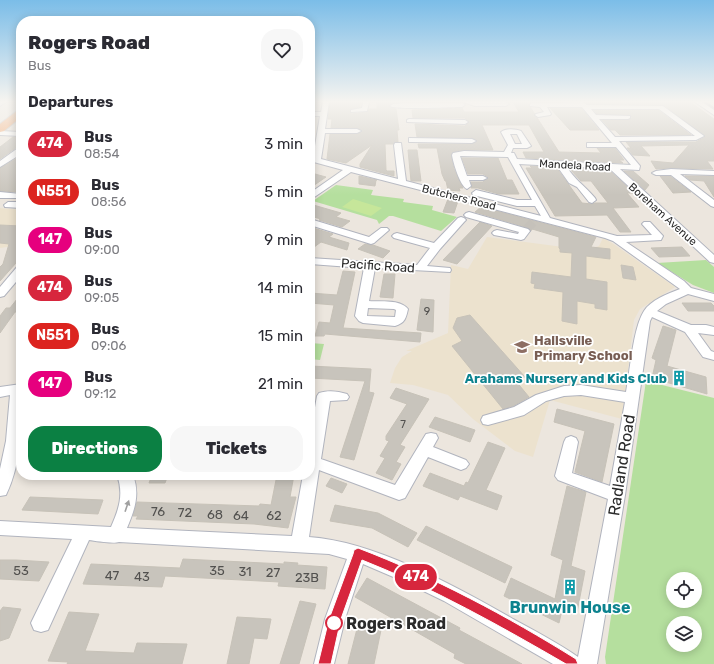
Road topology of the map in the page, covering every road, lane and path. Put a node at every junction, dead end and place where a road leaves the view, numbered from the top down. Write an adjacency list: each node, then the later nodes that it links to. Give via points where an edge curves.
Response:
1 (321, 133): 18 (street)
2 (338, 133): 3 (street)
3 (350, 133)
4 (407, 133): 10 (street)
5 (428, 133): 10 (street)
6 (505, 133): 15 (street)
7 (510, 133): 15 (street, via 521,135 527,146)
8 (608, 133): 11 (street)
9 (696, 133): 11 (street, via 702,140)
10 (407, 139): 12 (street); 29 (street)
11 (613, 139): 14 (street)
12 (472, 141)
13 (590, 145): 14 (street)
14 (619, 145): 23 (street, Mandela Road, via 636,168)
15 (512, 146): 16 (street)
16 (507, 154): 20 (street, via 511,155); 28 (street, via 456,155 466,182)
17 (16, 155): 21 (street)
18 (315, 159)
19 (315, 160): 24 (street, Butchers Road)
20 (514, 161): 22 (street, Mandela Road); 36 (street)
21 (1, 164)
22 (560, 164): 23 (street, Mandela Road); 35 (street, via 572,182 580,185)
23 (613, 167): 48 (street, Boreham Avenue)
24 (350, 169): 29 (street, Butchers Road); 32 (street)
25 (672, 172): 26 (street); 27 (street); 38 (street)
26 (656, 173)
27 (714, 173)
28 (483, 178)
29 (402, 182): 39 (street, Butchers Road)
30 (476, 193): 36 (street, via 517,203)
31 (16, 194): 33 (street)
32 (315, 194)
33 (0, 195)
34 (16, 198): 37 (street, via 8,205)
35 (592, 200)
36 (538, 203): 39 (street, via 546,217)
37 (16, 205)
38 (713, 207)
39 (538, 219): 46 (street, Butchers Road)
40 (315, 224): 43 (street, via 371,241)
41 (647, 224): 46 (street, via 658,238)
42 (601, 226): 46 (street, Butchers Road)
43 (384, 230)
44 (497, 234): 47 (street, via 521,237 526,230 465,218)
45 (396, 236): 47 (street)
46 (612, 238): 55 (street, Butchers Road)
47 (436, 247): 52 (street)
48 (709, 250): 49 (street, Boreham Avenue)
49 (714, 260)
50 (315, 261): 51 (street, Pacific Road)
51 (370, 265): 52 (street, Pacific Road); 58 (street)
52 (421, 268): 53 (street, Pacific Road)
53 (446, 270)
54 (16, 275): 56 (street)
55 (687, 290): 57 (street, Butchers Road); 59 (street, via 660,302)
56 (0, 294)
57 (714, 298)
58 (364, 304)
59 (649, 312): 60 (street); 66 (street, Radland Road, via 641,332)
60 (689, 329): 61 (street); 62 (street, via 707,354)
61 (714, 331)
62 (714, 356)
63 (16, 390): 64 (street)
64 (0, 392)
65 (342, 397): 69 (street, via 324,396)
66 (632, 398): 68 (street, via 564,390 541,398 519,411); 76 (street, Radland Road)
67 (16, 404): 75 (street, via 9,436 11,457)
68 (488, 420)
69 (315, 426)
70 (571, 442): 76 (street, via 563,476)
71 (315, 463): 72 (street, via 399,493 428,444)
72 (461, 464)
73 (127, 480): 79 (street, one-way to 73, via 130,497)
74 (310, 480): 80 (street)
75 (0, 490)
76 (617, 495): 85 (street, Radland Road)
77 (0, 528): 78 (street)
78 (83, 534): 79 (street); 82 (street)
79 (115, 536): 80 (street)
80 (299, 544): 81 (street, via 329,546)
81 (358, 554): 83 (street, via 335,619); 84 (street, via 400,570 452,595)
82 (41, 623)
83 (324, 664)
84 (571, 664)
85 (587, 664)

